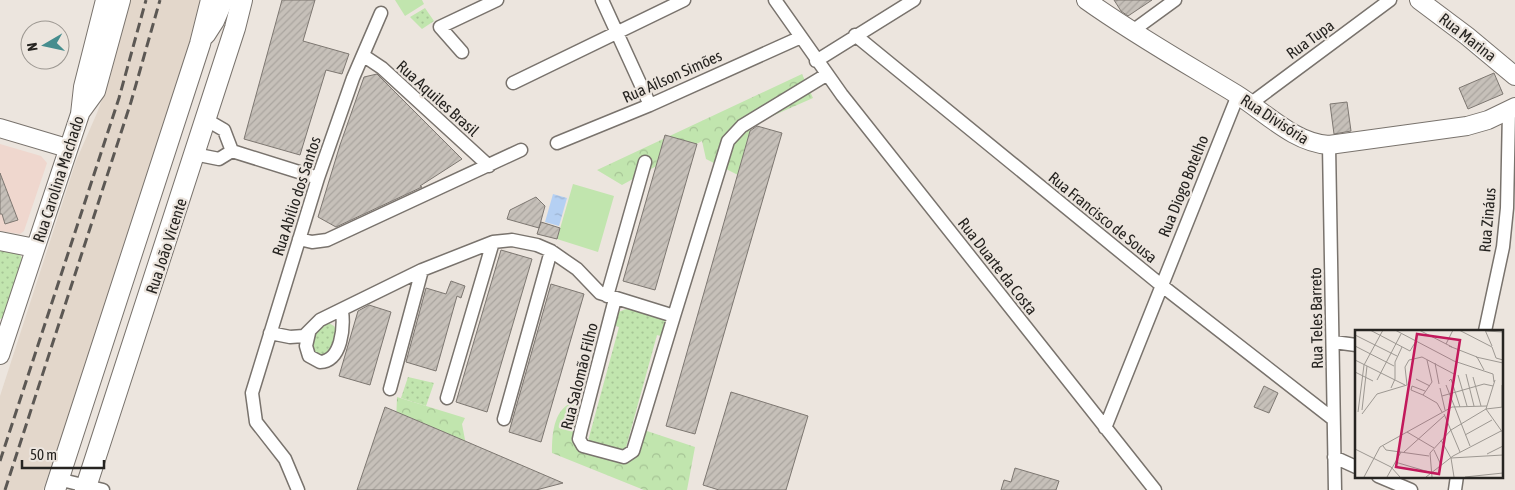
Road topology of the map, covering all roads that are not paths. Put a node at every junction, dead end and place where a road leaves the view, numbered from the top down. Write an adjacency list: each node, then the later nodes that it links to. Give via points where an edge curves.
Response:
1 (106, 0): 30 (main road, Rua Carolina Machado, via 83,87)
2 (121, 0): 30 (main road, via 96,92)
3 (210, 0): 20 (main road, Rua João Vicente)
4 (224, 0): 20 (main road)
5 (242, 0): 31 (main road, Rua João Vicente)
6 (497, 0): 21 (street, via 440,27)
7 (602, 0): 16 (street)
8 (684, 0): 16 (street)
9 (775, 0): 19 (street, Rua Duarte da Costa)
10 (914, 0): 18 (street)
11 (1086, 0): 17 (main road, Rua Divisória)
12 (1175, 0): 17 (street)
13 (1390, 0): 27 (street, Rua Tupa)
14 (1419, 0): 25 (main road, Rua Marina)
15 (381, 13): 22 (street, Rua Abílio dos Santos)
16 (617, 32): 26 (street); 28 (street)
17 (1130, 32): 27 (main road, Rua Divisória)
18 (856, 36): 23 (street); 49 (street, Rua Francisco de Sousa)
19 (800, 38): 23 (street, Rua Duarte da Costa); 28 (street, Rua Aílson Simões)
20 (200, 44): 70 (main road, Rua João Vicente)
21 (462, 52)
22 (364, 56): 41 (street, Rua Aquiles Brasil, via 382,68); 42 (street, Rua Abílio dos Santos, via 353,78)
23 (816, 61): 24 (street, Rua Duarte da Costa)
24 (826, 74): 52 (street, Rua Salomão Filho, via 742,126 728,141); 66 (street, Rua Duarte da Costa)
25 (1515, 76)
26 (513, 83)
27 (1244, 99): 34 (main road, Rua Divisória, via 1301,138 1314,144); 49 (street, Rua Diogo Botelho)
28 (650, 105): 33 (street, Rua Aílson Simões)
29 (1512, 109): 34 (main road, Rua Divisória, via 1467,126); 39 (street, Rua Zináus)
30 (80, 114): 35 (main road, Rua Carolina Machado)
31 (205, 119): 37 (street, via 226,132); 38 (main road, Rua João Vicente)
32 (0, 128): 35 (main road)
33 (557, 143)
34 (1329, 145): 58 (street, Rua Teles Barreto)
35 (67, 148): 46 (main road, Rua Carolina Machado)
36 (521, 150): 41 (street)
37 (232, 151): 38 (street, via 218,159); 42 (street)
38 (194, 154): 71 (main road, Rua João Vicente)
39 (1511, 161): 53 (street, Rua Zináus, via 1503,247)
40 (645, 162): 50 (street, Rua Salomão Filho)
41 (489, 166): 43 (street, via 327,240 312,242)
42 (318, 178): 43 (street, Rua Abílio dos Santos)
43 (299, 239): 54 (street, Rua Abílio dos Santos)
44 (0, 241): 46 (main road)
45 (492, 242): 47 (street, via 522,241); 48 (street); 63 (street)
46 (35, 248): 56 (main road, Rua Carolina Machado)
47 (551, 251): 50 (street, via 577,269 594,288); 64 (street)
48 (422, 270): 51 (street); 62 (street)
49 (1161, 285): 65 (street, Rua Francisco de Sousa); 66 (street, Rua Diogo Botelho)
50 (611, 297): 52 (street); 52 (street, Rua Salomão Filho, via 581,430 583,446 624,457 633,451)
51 (342, 311): 55 (street, via 320,320); 60 (street, via 343,331 332,357 325,362 315,361 308,356)
52 (674, 316)
53 (1485, 330)
54 (270, 332): 57 (street); 72 (street, Rua Abílio dos Santos, via 252,393 256,422 284,459)
55 (309, 333): 57 (street); 60 (street)
56 (3, 334): 61 (main road, Rua Carolina Machado)
57 (294, 337): 60 (street)
58 (1334, 342): 59 (street); 65 (street, Rua Teles Barreto)
59 (1355, 345)
60 (306, 349)
61 (0, 355)
62 (390, 389)
63 (447, 398)
64 (504, 419)
65 (1333, 420): 67 (street, Rua Teles Barreto)
66 (1105, 428): 73 (street, Rua Duarte da Costa)
67 (1334, 457): 68 (street); 74 (street, Rua Teles Barreto)
68 (1355, 467)
69 (1383, 478): 75 (street)
70 (57, 485): 71 (street)
71 (92, 488)
72 (298, 490)
73 (1155, 490)
74 (1335, 490)
75 (1411, 490)

